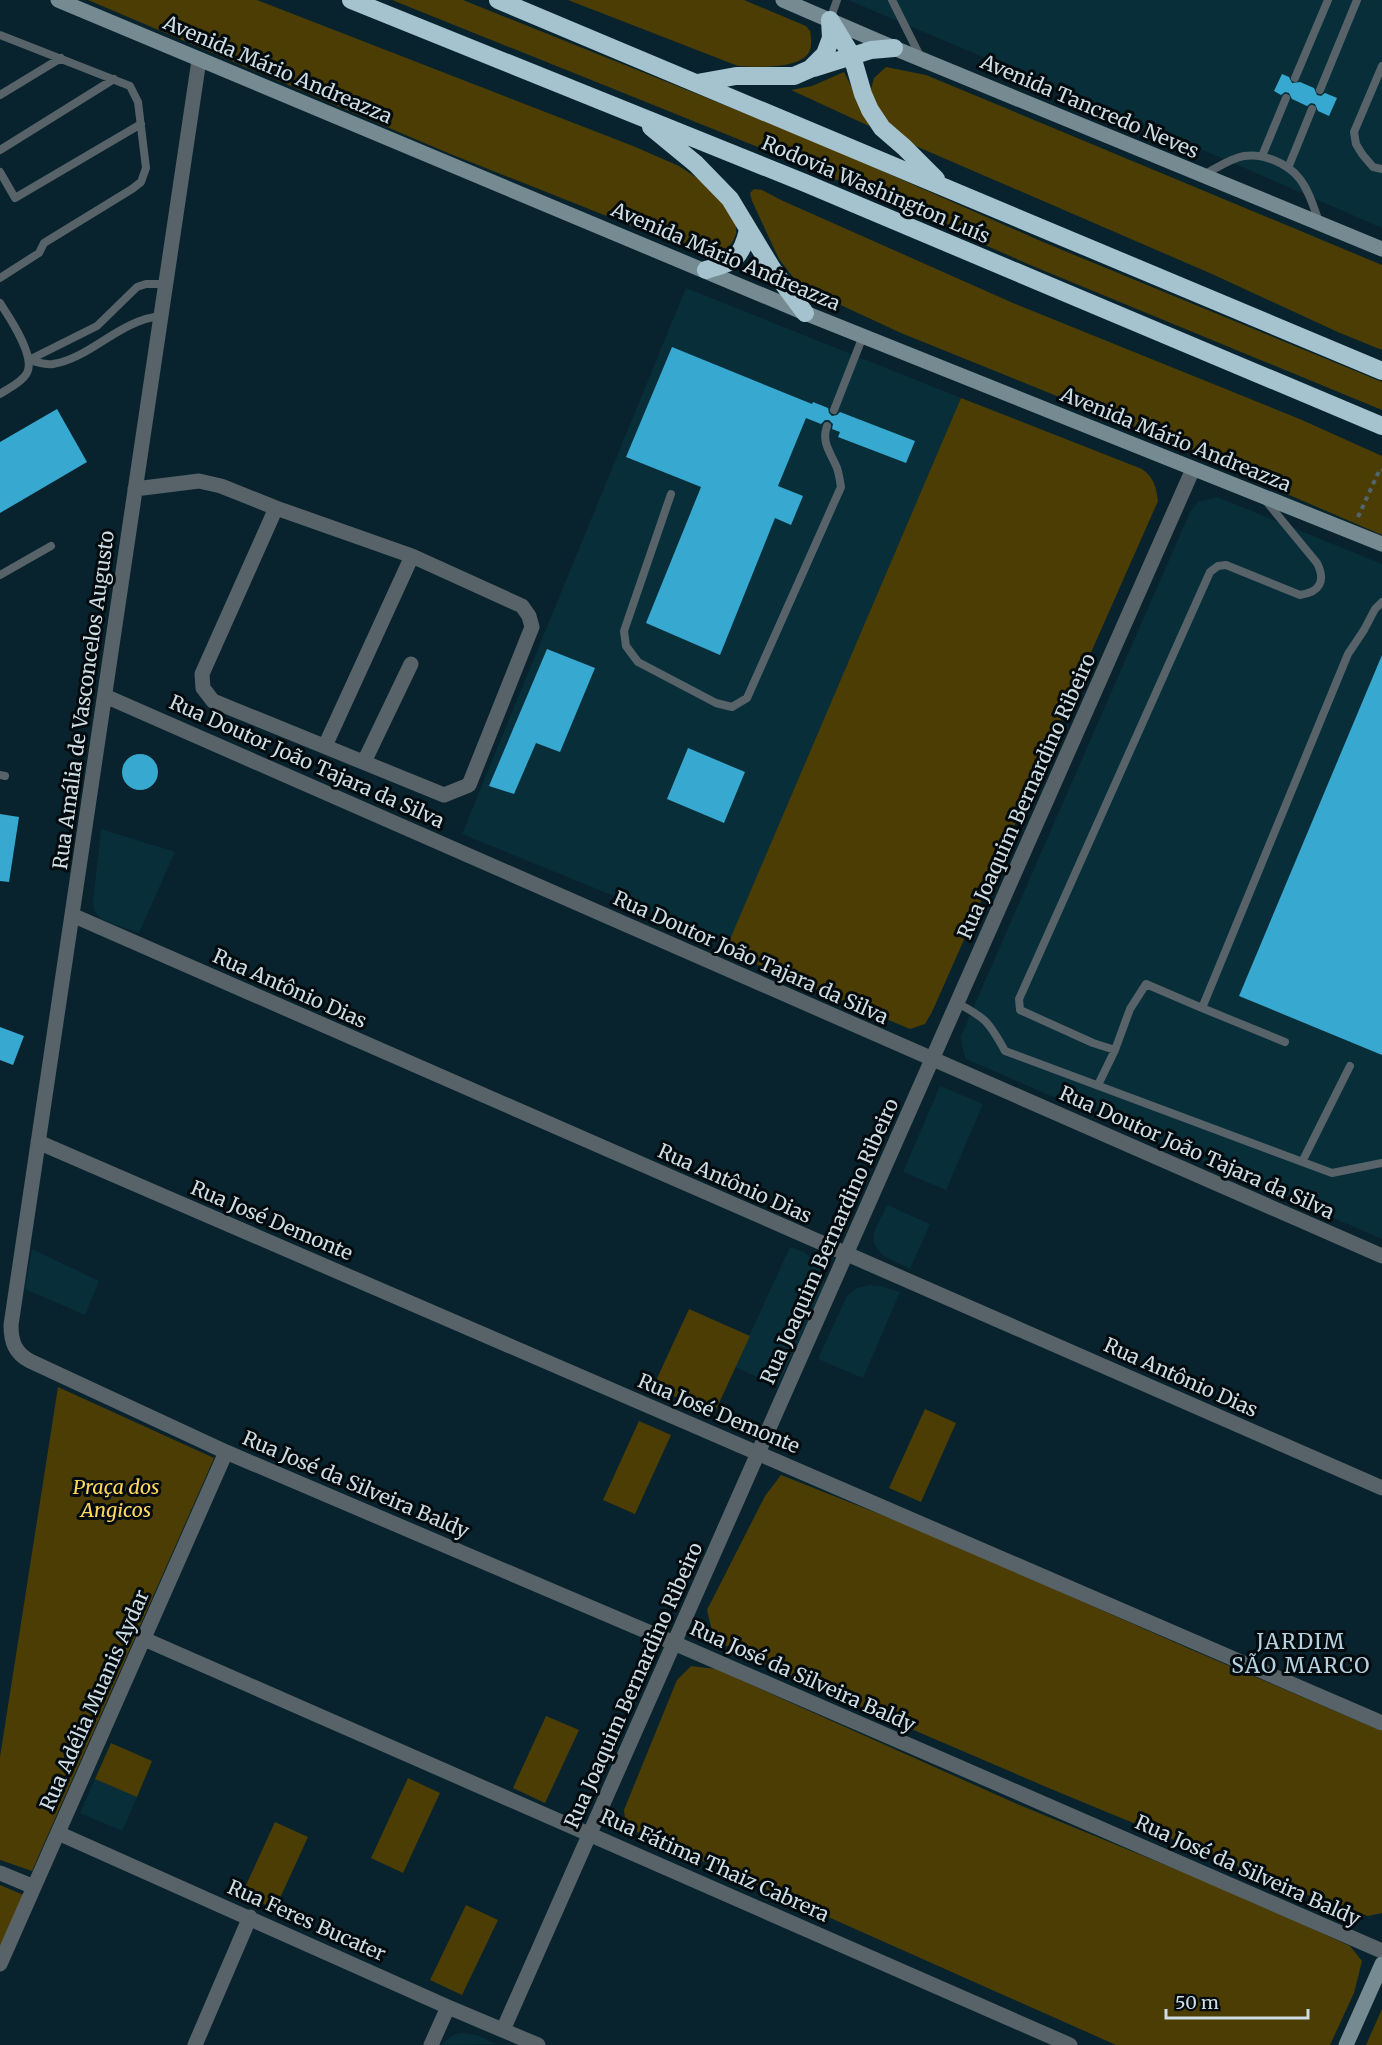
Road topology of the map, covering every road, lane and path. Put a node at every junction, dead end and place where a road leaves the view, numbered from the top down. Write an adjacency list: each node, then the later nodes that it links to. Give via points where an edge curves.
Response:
1 (58, 0): 15 (main road, Avenida Mário Andreazza)
2 (351, 0): 25 (highway, Rodovia Washington Luís)
3 (498, 0): 20 (highway, Rodovia Washington Luís)
4 (783, 0): 9 (main road, Avenida Tancredo Neves)
5 (837, 0): 9 (lane)
6 (892, 0): 14 (lane)
7 (1328, 0): 18 (lane)
8 (1357, 0): 21 (lane)
9 (830, 20): 11 (main road, Avenida Tancredo Neves); 12 (highway); 17 (highway, via 831,38 825,54)
10 (0, 35): 13 (lane)
11 (894, 48): 12 (highway); 14 (main road, Avenida Tancredo Neves)
12 (852, 56): 17 (highway); 33 (highway, via 862,94 882,128)
13 (61, 58): 19 (lane); 22 (lane)
14 (922, 59): 32 (main road, Avenida Tancredo Neves)
15 (199, 60): 37 (main road, Avenida Mário Andreazza); 39 (street, Rua Amália de Vasconcelos Augusto)
16 (1382, 66): 30 (lane, via 1354,132 1362,154 1373,167)
17 (810, 69): 20 (highway, via 794,76 736,76)
18 (1295, 78)
19 (114, 79): 26 (lane, via 130,86 138,102); 27 (lane)
20 (696, 83): 33 (highway, Rodovia Washington Luís)
21 (1320, 90)
22 (0, 95)
23 (1286, 98): 28 (lane)
24 (1312, 109): 29 (lane)
25 (638, 116): 35 (highway, via 696,164 730,199); 49 (highway, Rodovia Washington Luís)
26 (141, 123): 31 (lane, via 15,198); 38 (lane, via 146,168 141,182 44,243 39,253)
27 (0, 150)
28 (1262, 156): 29 (lane); 32 (lane, via 1243,156)
29 (1288, 168): 34 (lane, via 1300,179)
30 (1382, 170)
31 (0, 172)
32 (1203, 176): 34 (main road, Avenida Tancredo Neves)
33 (943, 186): 45 (highway, Rodovia Washington Luís)
34 (1319, 223): 36 (main road, Avenida Tancredo Neves)
35 (748, 230): 37 (highway, via 744,248 729,263); 41 (highway)
36 (1382, 249)
37 (706, 270): 41 (main road, Avenida Mário Andreazza)
38 (0, 278)
39 (166, 284): 42 (street, Rua Amália de Vasconcelos Augusto); 44 (lane, via 137,287 97,326)
40 (0, 303): 44 (lane)
41 (805, 313): 43 (main road, Avenida Mário Andreazza)
42 (161, 316): 44 (lane, via 136,321 54,364); 52 (street, Rua Amália de Vasconcelos Augusto)
43 (863, 336): 47 (lane); 50 (main road, Avenida Mário Andreazza)
44 (29, 360): 46 (lane, via 27,372)
45 (1382, 371)
46 (0, 394)
47 (834, 410)
48 (827, 426): 53 (lane, via 826,448 838,470 841,487 747,698 732,707 716,703 638,662 626,646 624,631)
49 (1382, 426)
50 (1193, 469): 54 (main road, Avenida Mário Andreazza); 67 (street, Rua Joaquim Bernardino Ribeiro)
51 (1382, 470): 56 (path)
52 (135, 489): 55 (street, via 199,481); 63 (street, Rua Amália de Vasconcelos Augusto)
53 (671, 494)
54 (1261, 496): 56 (main road, Avenida Mário Andreazza); 70 (lane, via 1317,563 1321,582 1309,594 1300,595 1226,565 1210,572 1019,999 1020,1010)
55 (276, 508): 59 (street); 64 (street, via 202,674 203,688 213,701)
56 (1352, 531): 57 (main road, Avenida Mário Andreazza)
57 (1382, 544)
58 (51, 546): 60 (lane)
59 (412, 556): 64 (street); 65 (street, via 522,606 532,627 469,785 444,795)
60 (0, 575)
61 (1382, 602): 68 (lane, via 1348,654)
62 (411, 664): 65 (street)
63 (105, 696): 66 (street, Rua Amália de Vasconcelos Augusto); 71 (street, Rua Doutor João Tajara da Silva)
64 (325, 746): 65 (street)
65 (364, 762)
66 (72, 915): 74 (street, Rua Amália de Vasconcelos Augusto); 77 (street, Rua Antônio Dias)
67 (957, 1002): 71 (street, Rua Joaquim Bernardino Ribeiro); 73 (lane, via 982,1016 1005,1051)
68 (1202, 1008): 69 (lane); 70 (lane, via 1146,984 1130,1009)
69 (1285, 1042)
70 (1115, 1050): 73 (lane)
71 (932, 1060): 77 (street, Rua Joaquim Bernardino Ribeiro); 78 (street, Rua Doutor João Tajara da Silva)
72 (1350, 1066): 75 (lane)
73 (1098, 1085): 75 (lane)
74 (38, 1142): 79 (street, Rua Amália de Vasconcelos Augusto, via 11,1325); 81 (street, Rua José Demonte)
75 (1302, 1162): 76 (lane, via 1332,1173)
76 (1382, 1163)
77 (846, 1254): 81 (street, Rua Joaquim Bernardino Ribeiro); 82 (street, Rua Antônio Dias)
78 (1382, 1256)
79 (14, 1346): 80 (street, Rua José da Silveira Baldy, via 20,1356)
80 (226, 1452): 83 (street, Rua Adélia Muanis Aydar); 84 (street, Rua José da Silveira Baldy)
81 (758, 1453): 84 (street, Rua Joaquim Bernardino Ribeiro); 85 (street, Rua José Demonte)
82 (1382, 1488)
83 (144, 1639): 86 (street, Rua Adélia Muanis Aydar); 87 (street, Rua Fátima Thaiz Cabrera)
84 (674, 1643): 87 (street, Rua Joaquim Bernardino Ribeiro); 91 (street, Rua José da Silveira Baldy)
85 (1382, 1723)
86 (58, 1833): 89 (street, Rua Adélia Muanis Aydar); 90 (street, Rua Feres Bucater)
87 (590, 1833): 95 (street, Rua Joaquim Bernardino Ribeiro); 99 (street, Rua Fátima Thaiz Cabrera)
88 (0, 1873): 89 (street)
89 (34, 1887): 92 (street, Rua Adélia Muanis Aydar)
90 (250, 1917): 94 (street, Rua Feres Bucater); 96 (street)
91 (1382, 1951)
92 (0, 1964)
93 (1382, 1964): 100 (main road)
94 (448, 2007): 95 (street, Rua Feres Bucater); 97 (street)
95 (503, 2030): 98 (street, Rua Feres Bucater)
96 (195, 2045)
97 (431, 2045)
98 (538, 2045)
99 (1070, 2045)
100 (1347, 2045)

